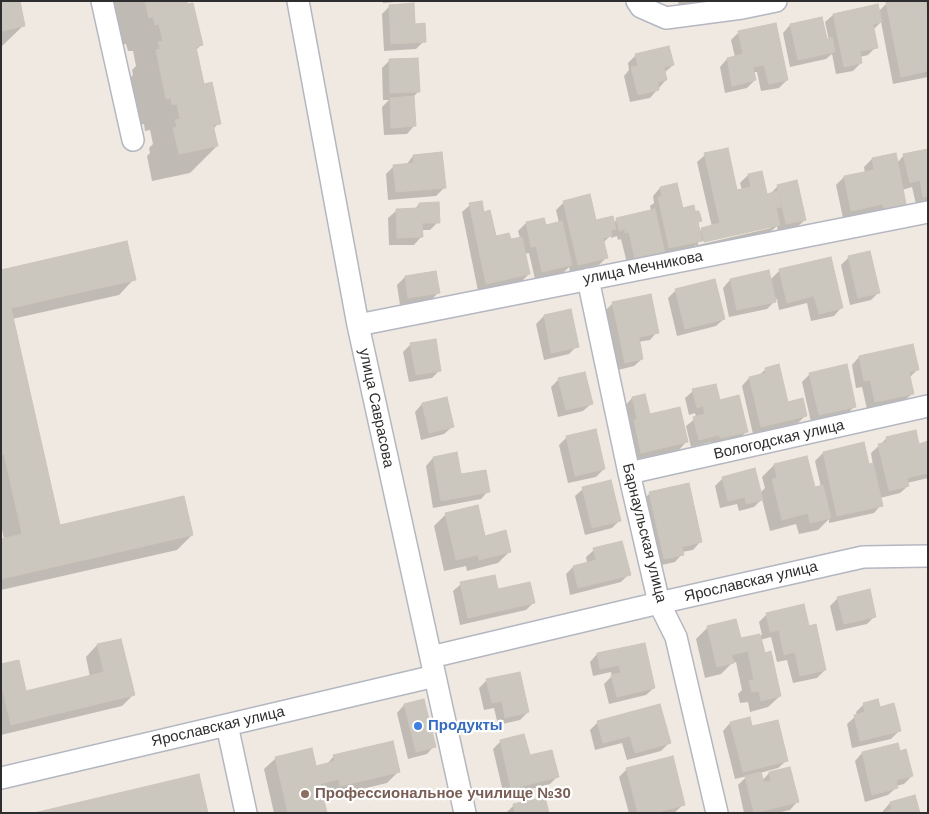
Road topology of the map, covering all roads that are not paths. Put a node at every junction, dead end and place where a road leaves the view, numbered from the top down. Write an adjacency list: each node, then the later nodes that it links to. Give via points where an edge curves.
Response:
1 (102, 1): 5 (street)
2 (298, 1): 8 (street, улица Саврасова)
3 (637, 1): 4 (street, via 641,7 666,18)
4 (776, 1)
5 (133, 140)
6 (928, 212): 7 (street, улица Мечникова)
7 (588, 279): 8 (street, улица Мечникова); 10 (street, Барнаульская улица)
8 (358, 325): 13 (street, улица Саврасова)
9 (928, 406): 10 (street, Вологодская улица)
10 (629, 474): 12 (street, Барнаульская улица)
11 (928, 556): 12 (street, Ярославская улица, via 863,557)
12 (659, 603): 13 (street, Ярославская улица); 18 (street, Барнаульская улица, via 676,637)
13 (433, 666): 14 (street, Ярославская улица); 17 (street, улица Саврасова)
14 (226, 725): 15 (street, Ярославская улица); 16 (street)
15 (1, 778)
16 (246, 813)
17 (465, 813)
18 (717, 813)

